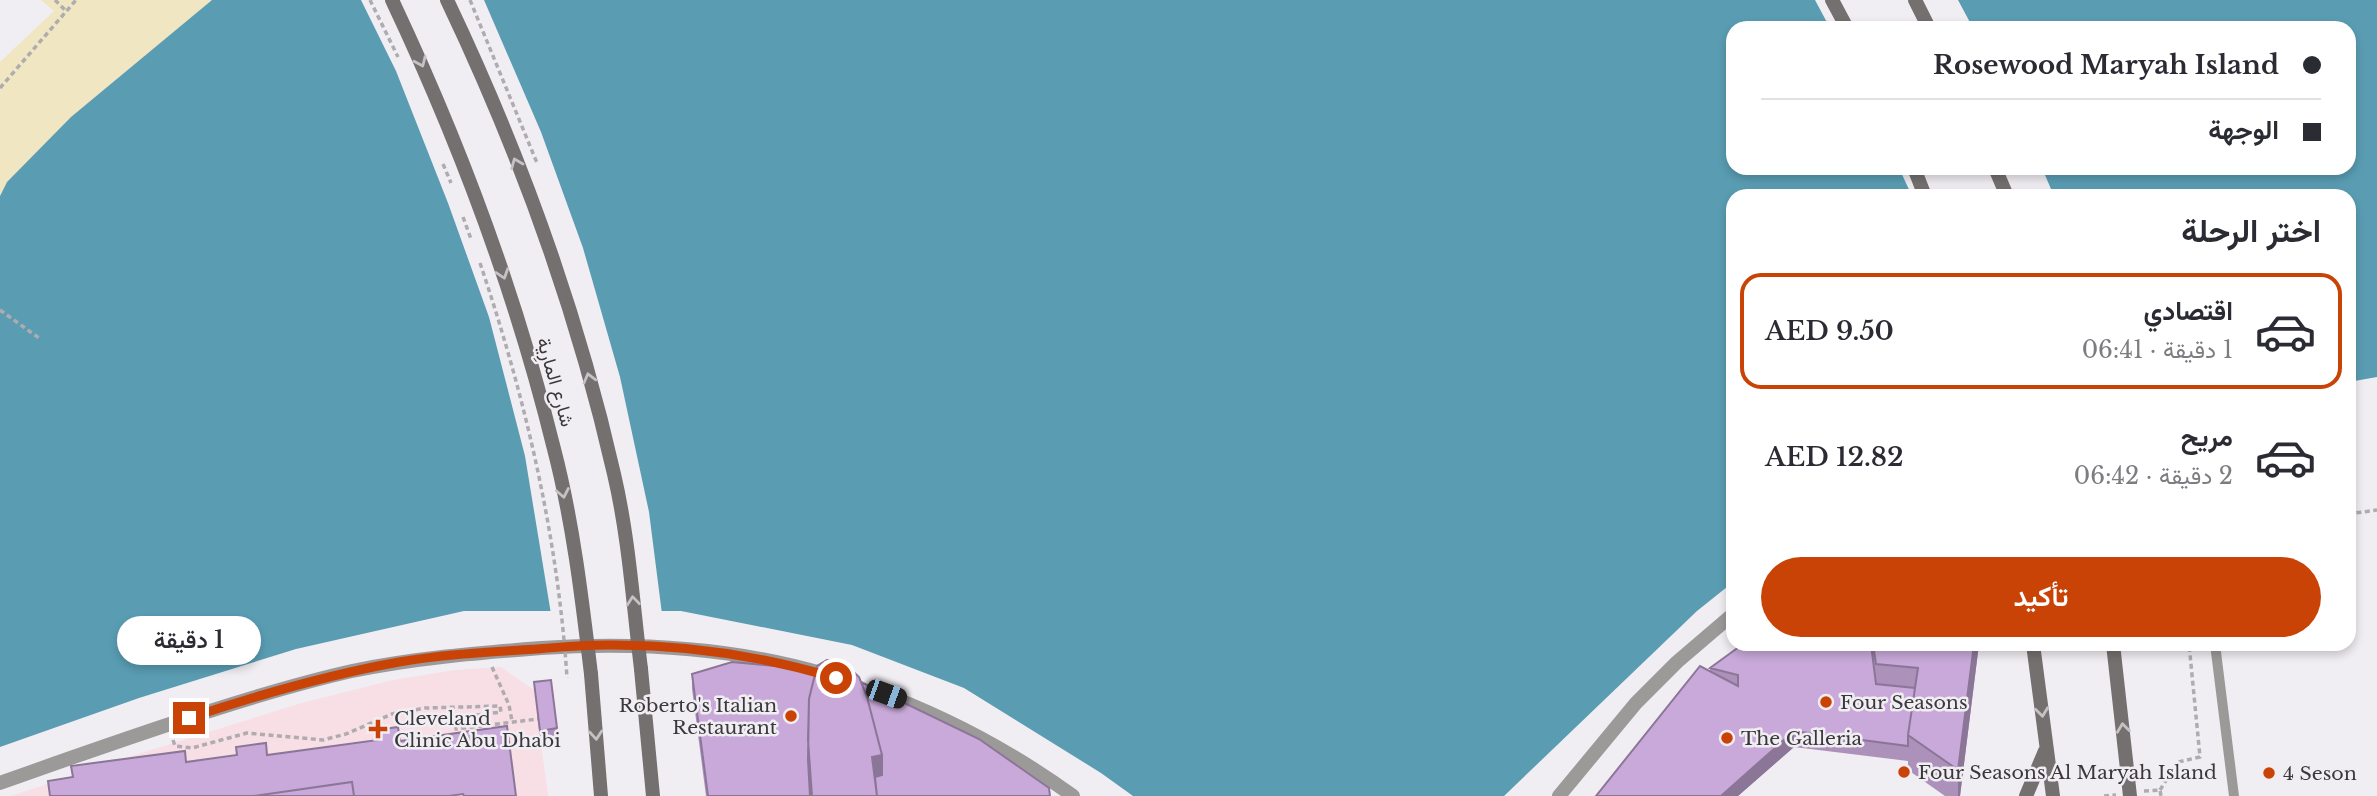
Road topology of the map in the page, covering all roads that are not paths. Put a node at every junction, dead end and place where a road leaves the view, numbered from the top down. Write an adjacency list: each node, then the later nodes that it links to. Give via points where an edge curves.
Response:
1 (392, 0): 15 (street, شارع المارِية, one-way to 15, bridge, via 468,174 498,257 555,450 582,598)
2 (447, 0): 16 (street, شارع المارِية, one-way to 2, bridge, via 615,477 558,271)
3 (1832, 0): 5 (street)
4 (1914, 0): 6 (street)
5 (1843, 21)
6 (1925, 21)
7 (1726, 620): 18 (street, via 1636,704)
8 (2034, 651): 13 (street, one-way to 13)
9 (2114, 651): 21 (street, one-way to 9)
10 (2216, 651): 22 (lane)
11 (836, 678): 14 (street, via 760,659 675,648 608,645 489,651 327,677 250,698)
12 (861, 685): 17 (street, via 958,725)
13 (2046, 746): 19 (street); 20 (street)
14 (0, 783)
15 (601, 796)
16 (653, 796)
17 (1073, 796)
18 (1559, 796)
19 (2026, 796)
20 (2053, 796)
21 (2130, 796)
22 (2234, 796)

